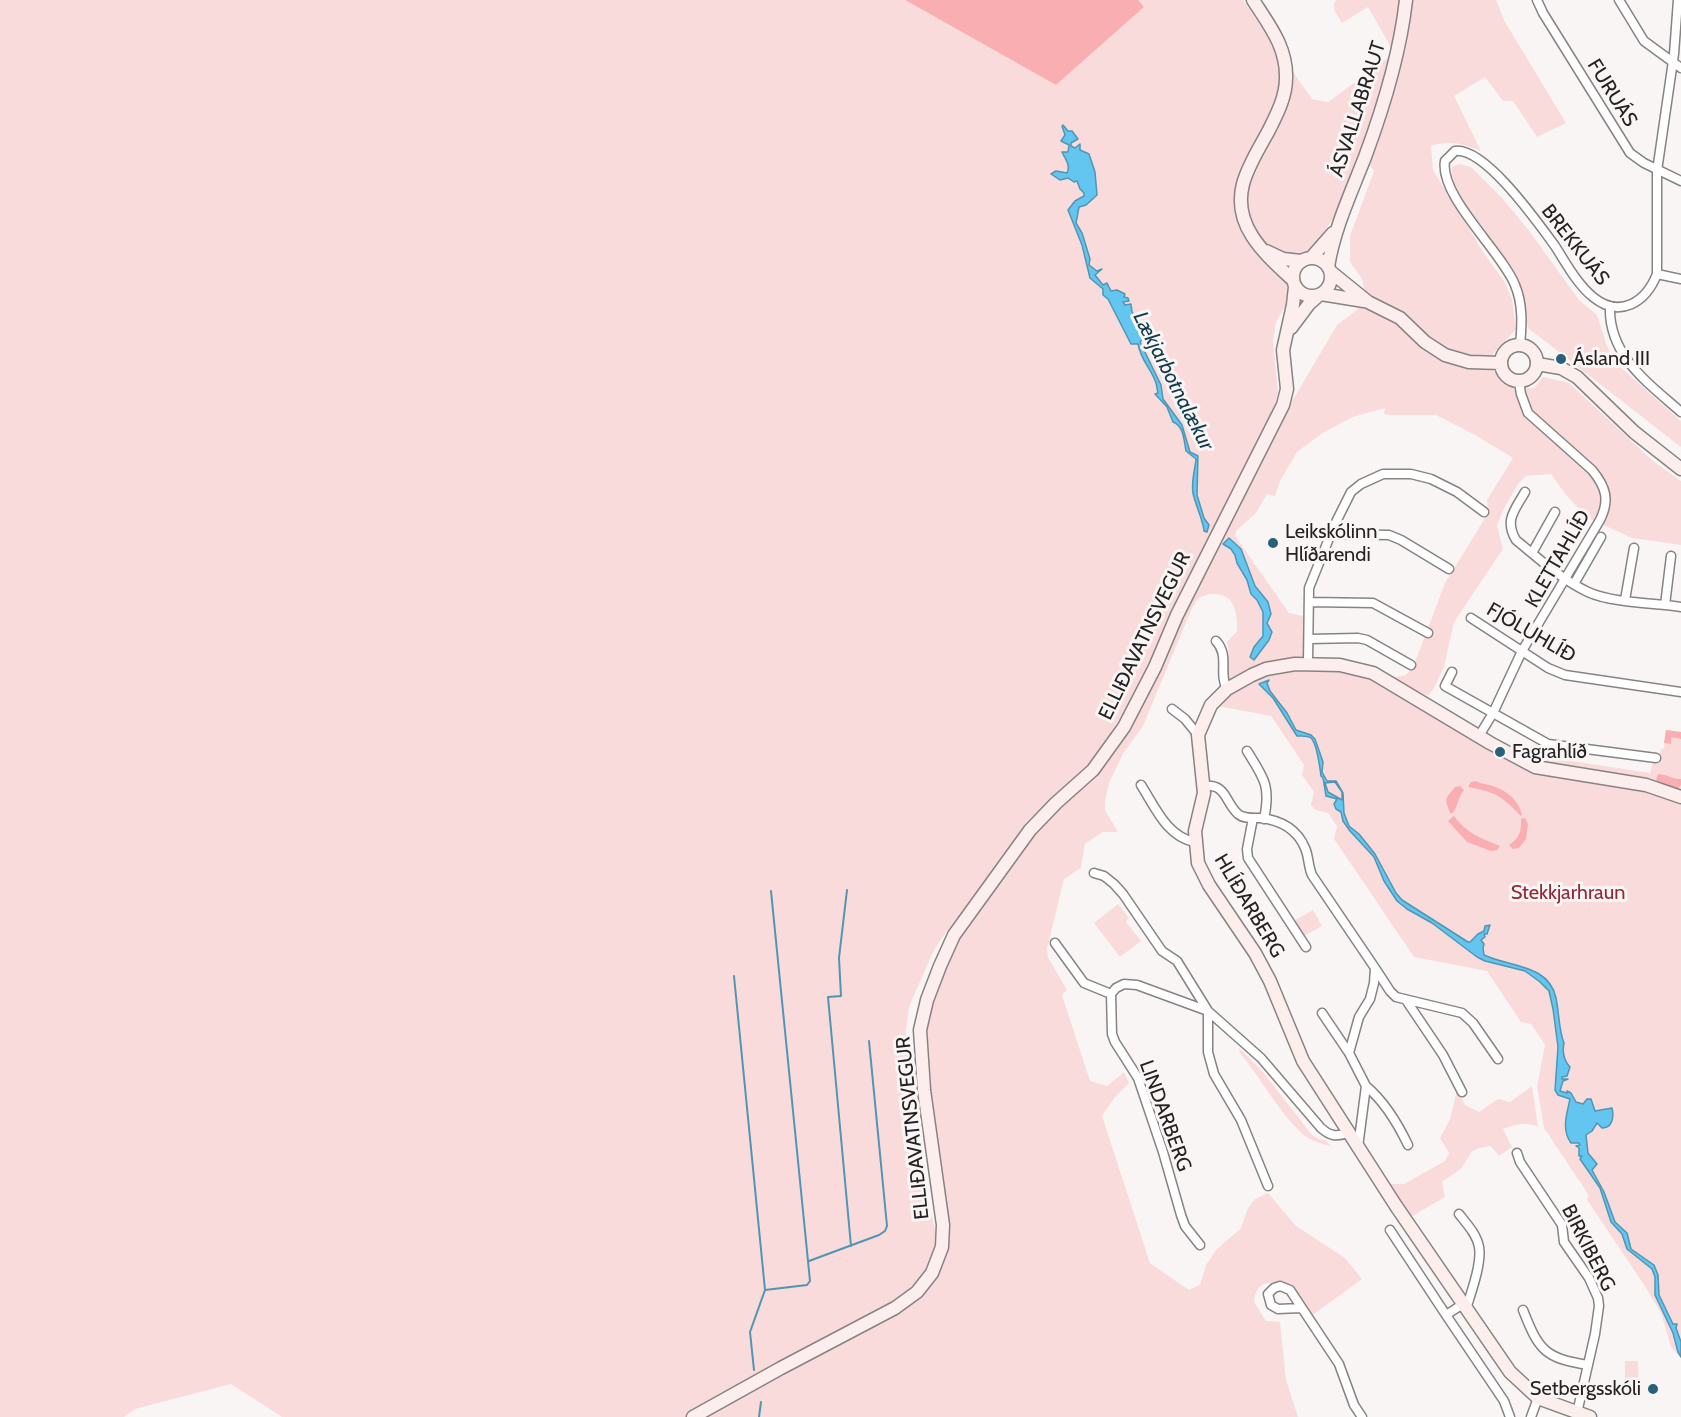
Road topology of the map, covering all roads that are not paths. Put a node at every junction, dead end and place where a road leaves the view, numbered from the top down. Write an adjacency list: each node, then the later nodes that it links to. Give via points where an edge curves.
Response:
1 (1253, 0): 11 (main road, via 1280,43 1286,78 1281,104 1243,186 1241,199 1245,224)
2 (1406, 0): 10 (main road, ÁSVALLABRAUT, via 1397,57 1384,103)
3 (1537, 0): 8 (street, FURUÁS, via 1630,153)
4 (1619, 0): 6 (street, via 1644,41)
5 (1678, 0): 6 (street)
6 (1673, 62): 7 (street); 8 (street)
7 (1681, 68)
8 (1657, 171): 9 (street, FURUÁS); 14 (street)
9 (1681, 181)
10 (1338, 227): 12 (main road, ÁSVALLABRAUT); 13 (main road, ÁSVALLABRAUT)
11 (1262, 250): 12 (main road, via 1283,259); 16 (main road)
12 (1306, 260): 13 (main road, via 1320,259); 16 (main road, via 1293,271)
13 (1329, 269): 17 (main road, via 1330,283); 18 (main road)
14 (1658, 274): 15 (street); 19 (street, BREKKUÁS, via 1639,301)
15 (1681, 279)
16 (1294, 283): 17 (main road, via 1308,296); 20 (main road, ELLIÐAVATNSVEGUR)
17 (1320, 295): 18 (main road); 20 (main road, ELLIÐAVATNSVEGUR, via 1309,303)
18 (1368, 302): 22 (main road, via 1400,318 1445,355 1469,362)
19 (1610, 306): 21 (street, BREKKUÁS, via 1584,288 1548,237 1491,169 1469,153 1455,151 1444,166 1449,183 1516,287 1521,307); 25 (street, via 1610,321 1622,355)
20 (1287, 333): 90 (main road, ELLIÐAVATNSVEGUR, via 1282,350 1287,389 1283,405 1133,710 1100,762 1030,830 954,935 933,983 920,1029 924,1090 944,1225 942,1247 932,1273 917,1292 895,1308)
21 (1520, 345): 22 (main road, via 1507,350); 23 (main road, via 1533,351)
22 (1501, 363): 24 (main road, via 1506,376)
23 (1538, 364): 24 (main road, via 1532,376); 26 (main road, via 1560,368 1577,377 1634,432)
24 (1520, 381): 36 (street, KLETTAHLÍÐ, via 1528,413 1592,470 1606,491 1604,512)
25 (1681, 412)
26 (1681, 469)
27 (1525, 492): 33 (street, via 1509,525 1516,540)
28 (1484, 512): 30 (street, via 1431,479 1383,474 1351,492)
29 (1555, 512): 33 (street)
30 (1330, 534): 35 (street, via 1389,535); 38 (street, via 1309,588)
31 (1602, 537): 36 (street)
32 (1634, 548): 37 (street)
33 (1532, 553): 36 (street)
34 (1671, 556): 39 (street)
35 (1449, 569)
36 (1570, 581): 37 (street, via 1589,593); 45 (street, KLETTAHLÍÐ)
37 (1625, 600): 39 (street)
38 (1310, 602): 42 (street, via 1373,603); 43 (street)
39 (1665, 605): 40 (street)
40 (1681, 607)
41 (1471, 618): 45 (street, FJÓLUHLÍÐ)
42 (1428, 633)
43 (1309, 639): 46 (street); 47 (street, via 1367,640)
44 (1216, 641): 49 (street, via 1222,646)
45 (1522, 651): 50 (street, FJÓLUHLÍÐ, via 1565,675); 52 (street, KLETTAHLÍÐ)
46 (1308, 663): 49 (main road, HLÍÐARBERG, via 1266,669); 54 (main road, HLÍÐARBERG, via 1340,665 1373,674)
47 (1412, 665)
48 (1452, 672): 52 (street, via 1445,686)
49 (1227, 689): 53 (main road, HLÍÐARBERG, via 1211,705)
50 (1681, 692)
51 (1172, 709): 53 (street)
52 (1493, 714): 54 (street, KLETTAHLÍÐ); 56 (street, via 1548,744)
53 (1198, 735): 58 (main road, HLÍÐARBERG)
54 (1479, 736): 59 (main road, HLÍÐARBERG, via 1535,767 1646,785)
55 (1247, 751): 61 (street, via 1268,791)
56 (1656, 758)
57 (1141, 785): 62 (street, via 1173,832)
58 (1203, 786): 60 (street, via 1221,789 1238,814); 62 (main road, HLÍÐARBERG)
59 (1681, 797)
60 (1253, 818): 61 (street); 65 (street, via 1248,858)
61 (1264, 819): 66 (street, via 1289,826 1299,838 1312,875)
62 (1195, 842): 75 (main road, HLÍÐARBERG, via 1198,863 1209,885 1255,952 1303,1061)
63 (1094, 873): 69 (street, via 1114,884 1162,951 1177,961)
64 (1055, 943): 67 (street, via 1084,983)
65 (1306, 947)
66 (1375, 968): 68 (street, via 1389,991); 71 (street, via 1370,999 1359,1017)
67 (1112, 994): 69 (street, via 1124,984 1137,985); 82 (street, LINDARBERG, via 1112,1034 1138,1078 1185,1226)
68 (1406, 1000): 72 (street, via 1462,1013); 74 (street, via 1443,1055)
69 (1208, 1011): 75 (street, via 1261,1058 1321,1128 1328,1134); 79 (street, via 1208,1052 1214,1074 1241,1120)
70 (1322, 1013): 71 (street)
71 (1349, 1053): 73 (street)
72 (1498, 1059)
73 (1366, 1086): 76 (street, via 1382,1103); 77 (street)
74 (1462, 1092)
75 (1348, 1133): 77 (main road, HLÍÐARBERG)
76 (1408, 1145)
77 (1358, 1147): 83 (main road, HLÍÐARBERG)
78 (1517, 1153): 87 (street, BIRKIBERG, via 1562,1225 1564,1242 1596,1290 1599,1306)
79 (1268, 1186)
80 (1460, 1214): 83 (street, via 1480,1250)
81 (1390, 1230): 86 (street)
82 (1200, 1245)
83 (1464, 1306): 86 (street); 88 (main road, HLÍÐARBERG, via 1510,1372)
84 (1301, 1308): 91 (street, via 1339,1365)
85 (1523, 1310): 87 (street, via 1544,1350 1563,1360)
86 (1446, 1315): 92 (street, via 1504,1401)
87 (1588, 1365): 89 (street, BIRKIBERG)
88 (1538, 1398): 89 (main road, HLÍÐARBERG); 93 (street)
89 (1577, 1413): 94 (main road, HLÍÐARBERG)
90 (693, 1417)
91 (1362, 1417)
92 (1510, 1417)
93 (1531, 1417)
94 (1590, 1417)

